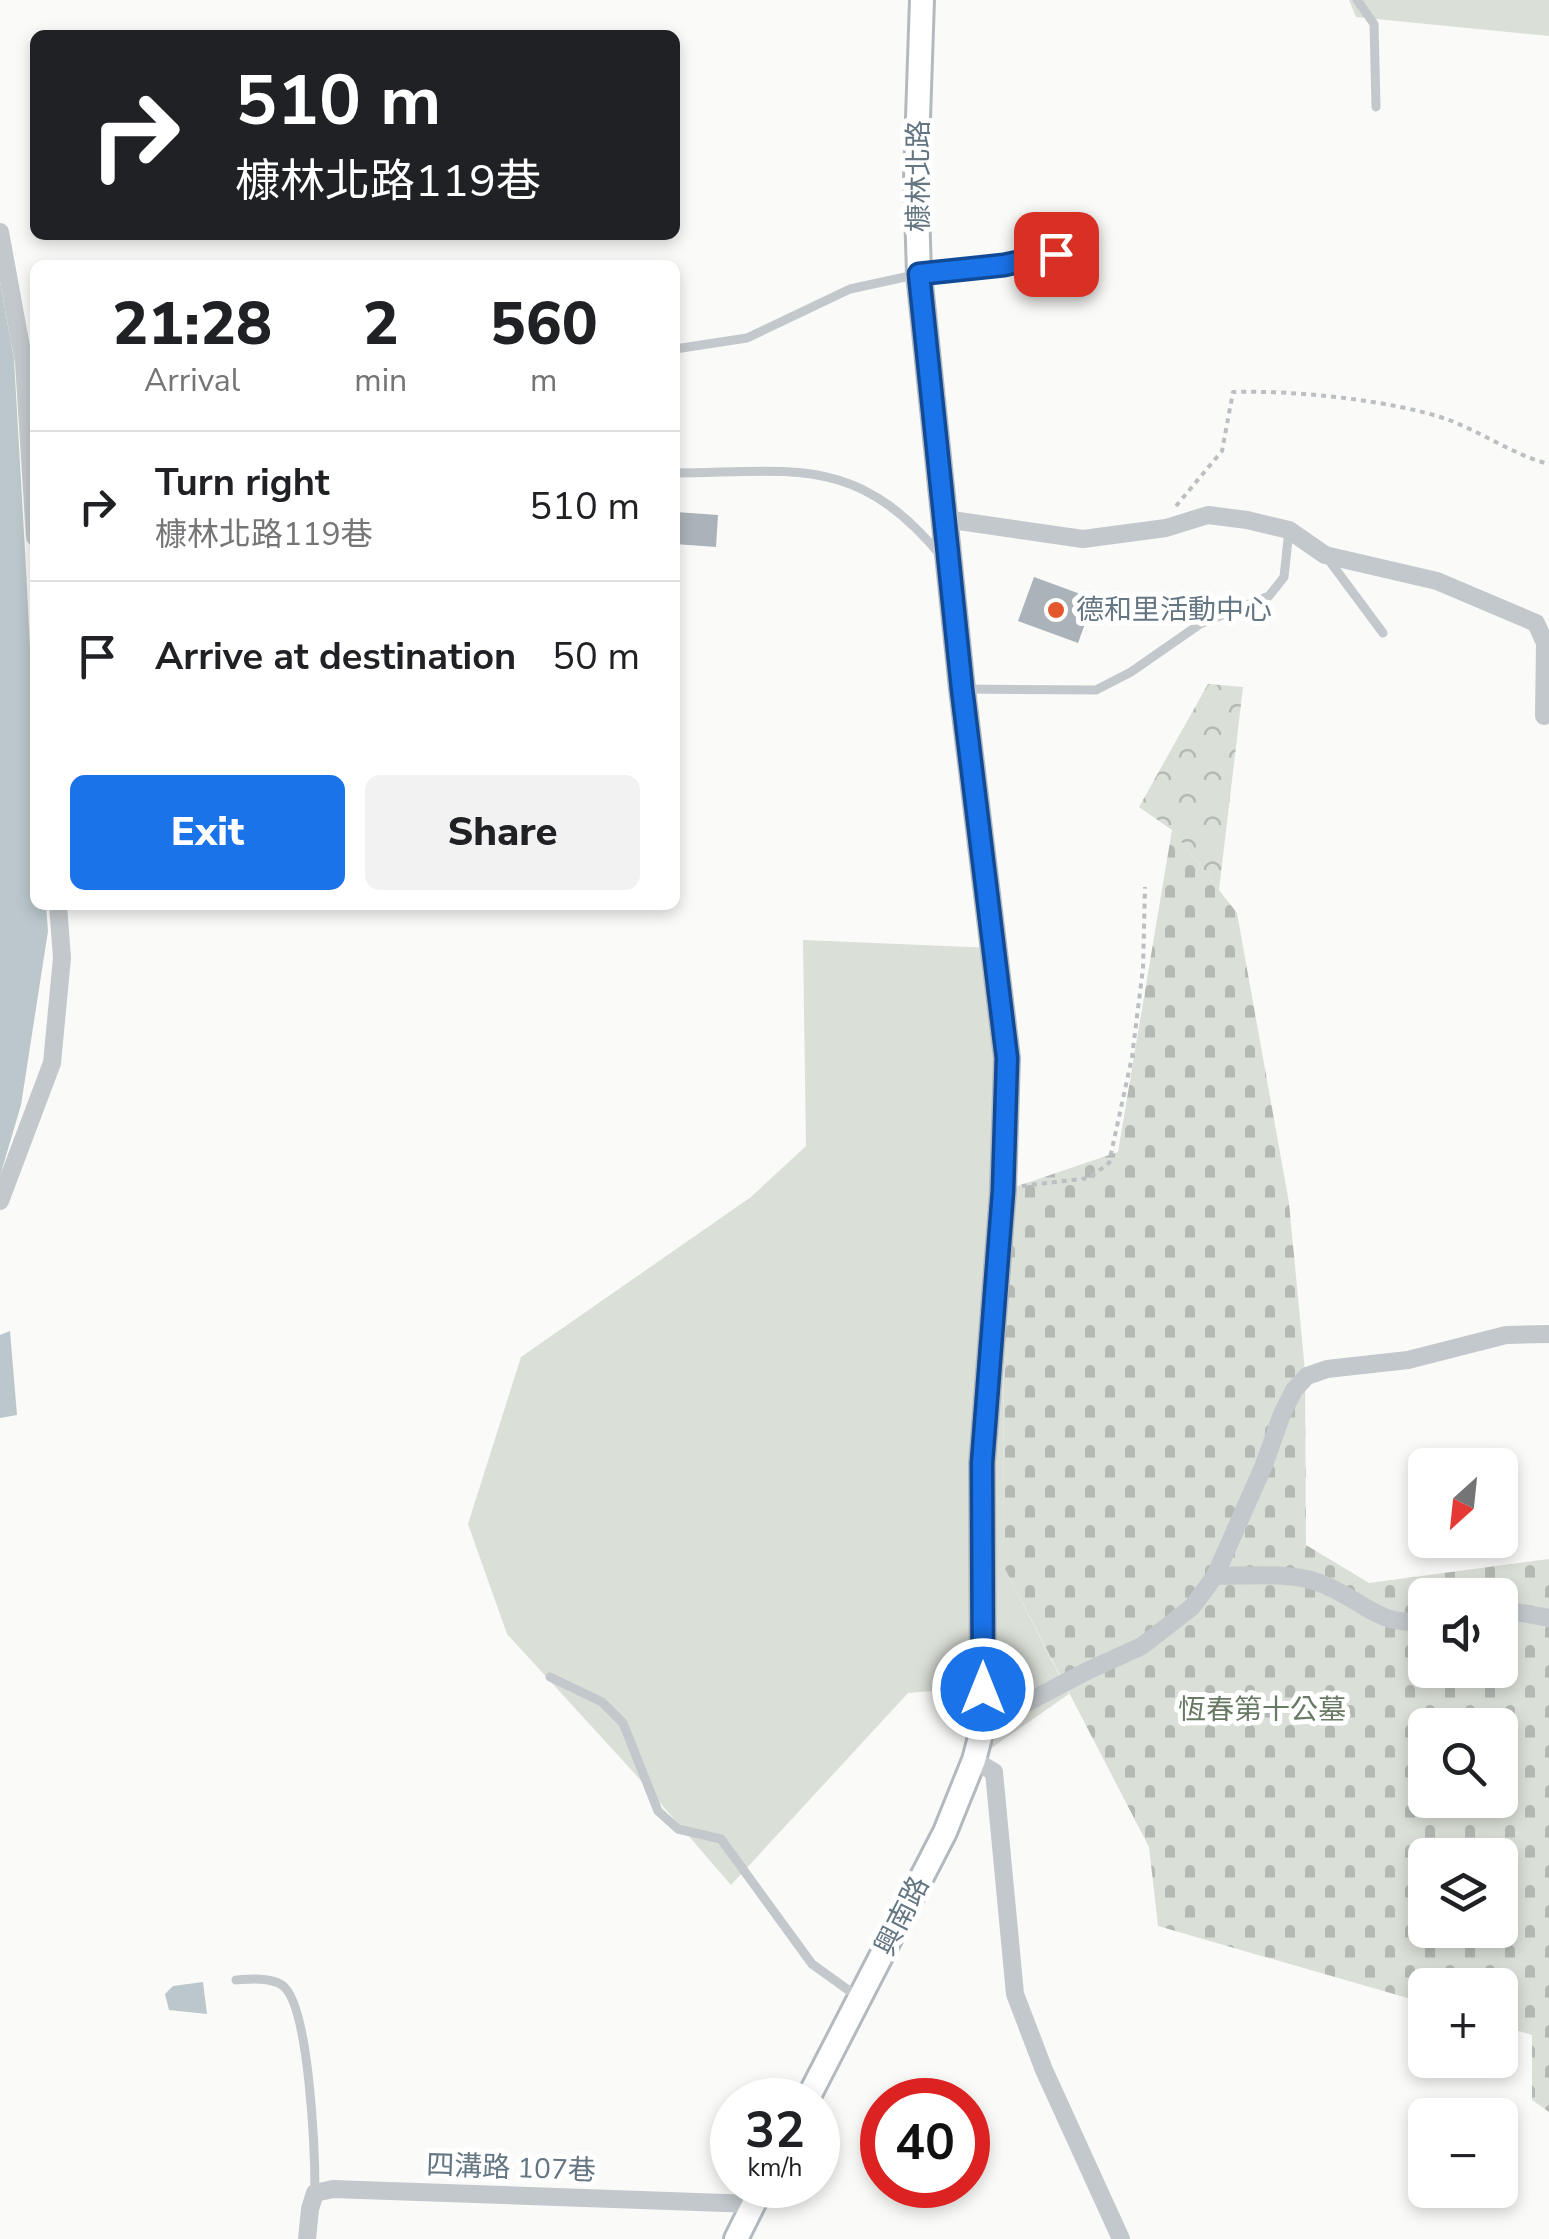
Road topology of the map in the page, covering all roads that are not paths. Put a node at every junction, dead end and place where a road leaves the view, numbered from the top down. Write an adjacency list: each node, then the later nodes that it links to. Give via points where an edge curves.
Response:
1 (922, 0): 6 (street, 槺林北路)
2 (1357, 0): 3 (lane, via 1374,24)
3 (1376, 107)
4 (0, 232): 8 (street, via 24,363)
5 (1088, 268): 6 (lane, via 1056,254)
6 (919, 274): 7 (lane, via 850,288 747,338); 10 (street, 槺林北路)
7 (680, 347)
8 (30, 458)
9 (680, 473): 13 (lane, via 805,472 864,488 905,517)
10 (944, 519): 11 (street, via 1083,539 1208,515); 13 (street, 槺林北路)
11 (1289, 530): 12 (street); 15 (lane, via 1284,577 1269,596 1200,624 1096,690)
12 (1325, 555): 14 (lane); 16 (street, via 1437,581 1536,623 1545,643)
13 (950, 567): 15 (street, 槺林北路)
14 (1383, 632)
15 (962, 689): 25 (street, 槺林北路, via 1007,1058 982,1463)
16 (1544, 716)
17 (58, 910): 18 (street, via 62,958 52,1062)
18 (0, 1201)
19 (1549, 1334): 20 (street, via 1506,1335 1307,1376 1282,1414)
20 (1215, 1576): 23 (street, via 1313,1580 1389,1621); 25 (street, via 1192,1607 1142,1646)
21 (1518, 1612): 22 (street)
22 (1549, 1618)
23 (1408, 1621)
24 (550, 1677): 28 (lane, via 602,1702 623,1724 667,1822 721,1840 812,1964)
25 (983, 1726): 26 (street, 興南路)
26 (974, 1760): 28 (street, 興南路); 35 (street, via 994,1772 1015,1994)
27 (236, 1980): 30 (lane, via 282,1985 298,2006)
28 (860, 1998): 29 (street, 興南路)
29 (818, 2078)
30 (315, 2193): 31 (street, 四溝路 107巷, via 332,2188); 33 (street)
31 (710, 2193)
32 (751, 2208): 34 (street)
33 (307, 2239)
34 (736, 2239)
35 (1121, 2239)

